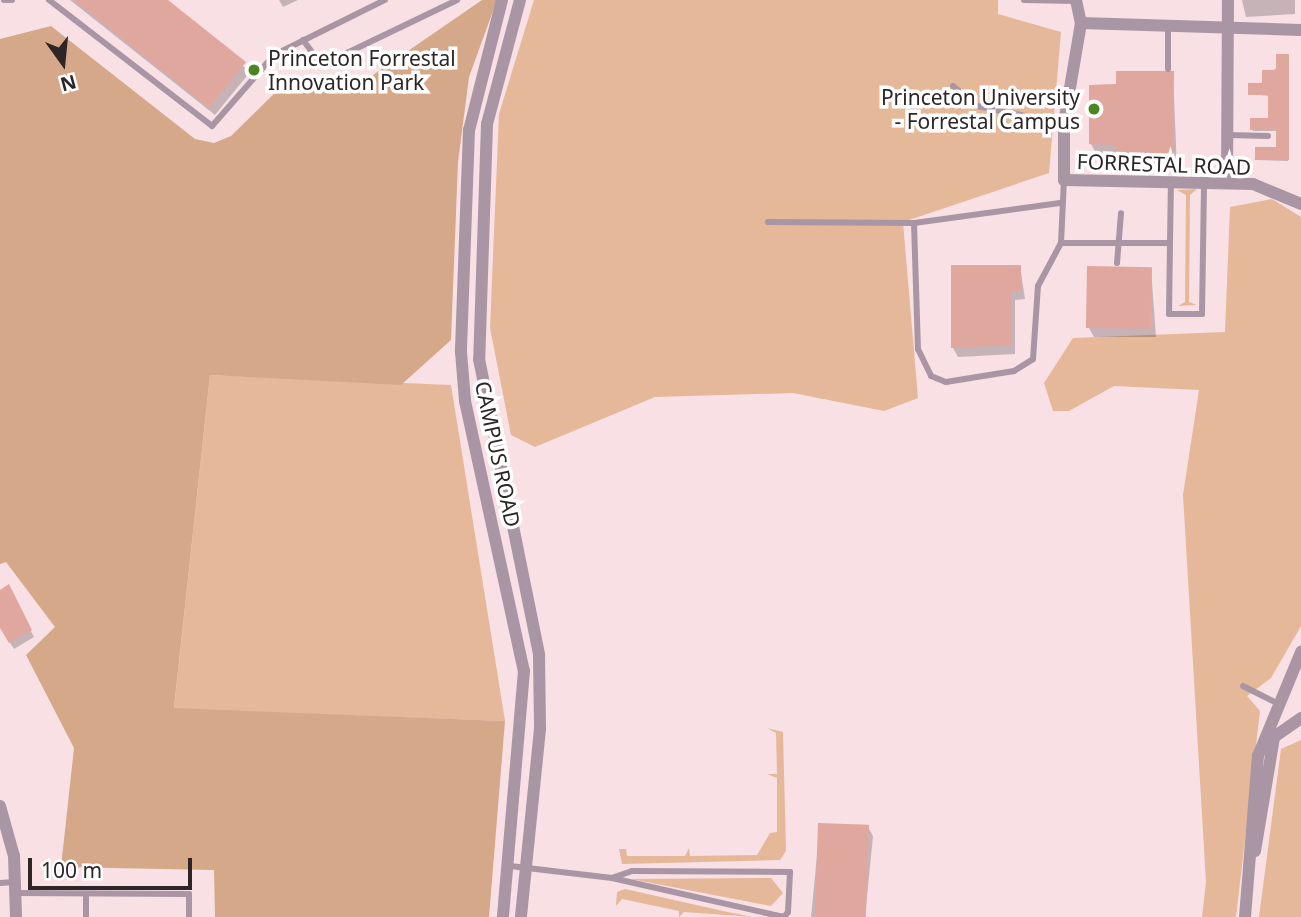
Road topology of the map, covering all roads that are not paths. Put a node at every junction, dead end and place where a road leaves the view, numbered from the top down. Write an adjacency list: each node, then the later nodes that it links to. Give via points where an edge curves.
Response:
1 (4, 0): 2 (lane)
2 (12, 0)
3 (50, 0): 15 (lane, via 212,126 268,60)
4 (385, 0): 15 (lane)
5 (457, 0): 15 (lane, via 323,65)
6 (502, 0): 39 (street, CAMPUS ROAD, via 469,130 461,352 465,401 524,671)
7 (520, 0): 40 (street, CAMPUS ROAD, via 487,124 479,359 539,655 540,729)
8 (1024, 0): 10 (lane)
9 (1228, 0): 13 (street)
10 (1076, 1): 11 (street)
11 (1081, 23): 12 (street); 18 (street)
12 (1168, 26): 13 (street); 16 (lane)
13 (1228, 28): 14 (street); 19 (street)
14 (1301, 30)
15 (303, 40)
16 (1168, 69)
17 (953, 86): 18 (lane, via 977,106)
18 (1064, 124): 21 (street)
19 (1227, 135): 20 (lane); 24 (street)
20 (1268, 136)
21 (1064, 180): 22 (street, FORRESTAL ROAD); 25 (lane)
22 (1171, 182): 23 (street, FORRESTAL ROAD); 32 (lane)
23 (1204, 183): 24 (street, FORRESTAL ROAD); 32 (lane, via 1202,314 1169,314)
24 (1227, 183): 26 (street, FORRESTAL ROAD, via 1277,189)
25 (1060, 203): 29 (lane); 30 (lane)
26 (1301, 204)
27 (1121, 213): 31 (lane)
28 (768, 222): 29 (lane)
29 (914, 223): 30 (lane, via 918,349 931,376 946,382 1013,371 1033,359 1038,286)
30 (1061, 243): 31 (lane)
31 (1119, 243): 32 (lane); 33 (lane)
32 (1170, 243)
33 (1117, 263)
34 (1301, 652): 36 (street)
35 (1243, 687): 36 (lane)
36 (1280, 704): 37 (street); 51 (street, via 1267,725 1255,775)
37 (1301, 717): 51 (street, via 1279,729 1268,756)
38 (0, 806): 43 (street)
39 (510, 866): 40 (lane); 48 (street, CAMPUS ROAD)
40 (526, 868): 41 (lane); 49 (street, CAMPUS ROAD)
41 (612, 878): 50 (lane); 50 (lane, via 632,871 790,872)
42 (0, 883): 43 (lane)
43 (15, 887): 44 (lane); 45 (street)
44 (86, 894): 46 (lane); 47 (lane, via 189,894)
45 (16, 917)
46 (86, 917)
47 (189, 917)
48 (503, 917)
49 (521, 917)
50 (784, 917)
51 (1245, 917)

